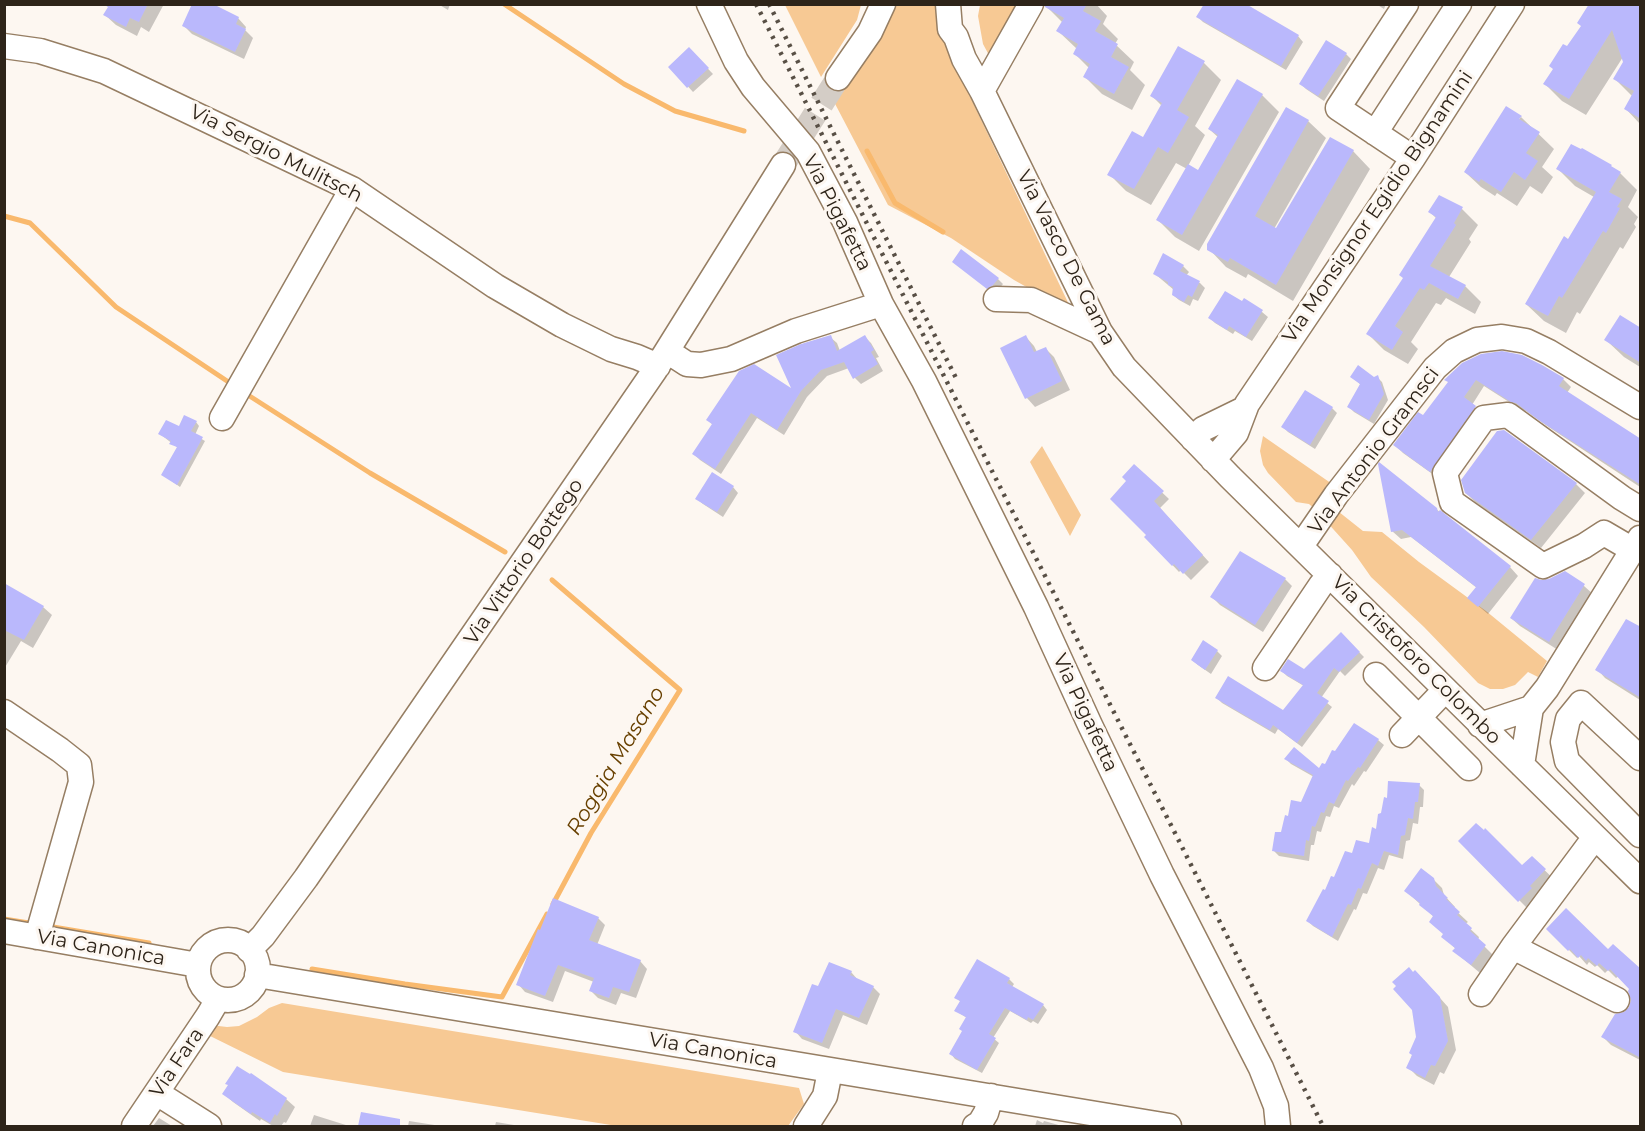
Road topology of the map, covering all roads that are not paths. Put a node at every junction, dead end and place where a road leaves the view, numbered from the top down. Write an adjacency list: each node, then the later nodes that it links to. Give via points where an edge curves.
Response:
1 (709, 4): 18 (street, Via Pigafetta, via 753,87 808,152)
2 (883, 4): 11 (street, via 870,32)
3 (948, 4): 9 (street, Via Vasco De Gama, via 950,29)
4 (962, 4): 9 (street)
5 (1031, 4): 12 (street)
6 (1406, 4): 13 (street, via 1338,108)
7 (1459, 4): 13 (street)
8 (1512, 4): 14 (street, Via Monsignor Egidio Bignamini)
9 (956, 38): 12 (street, Via Vasco De Gama)
10 (4, 46): 16 (street, Via Sergio Mulitsch, via 40,51 104,71)
11 (838, 78)
12 (981, 91): 19 (street, Via Vasco De Gama)
13 (1375, 133): 14 (street)
14 (1413, 158): 22 (street, Via Monsignor Egidio Bignamini)
15 (783, 165): 20 (street, Via Vittorio Bottego)
16 (352, 189): 20 (street, Via Sergio Mulitsch, via 495,286 562,325 611,349 637,357); 23 (street)
17 (996, 298): 19 (street, via 1031,300)
18 (882, 304): 20 (street, via 796,331 731,359 701,365); 62 (street, Via Pigafetta, via 924,381 1157,864 1261,1068 1276,1106)
19 (1100, 332): 24 (street, Via Vasco De Gama, via 1124,367)
20 (663, 358): 48 (street, Via Vittorio Bottego, via 306,878)
21 (1641, 407): 29 (street, Via Antonio Gramsci, via 1526,341 1502,337 1477,340 1454,351 1435,368)
22 (1244, 409): 24 (street, via 1203,429); 25 (street, Via Monsignor Egidio Bignamini, via 1236,433)
23 (222, 418)
24 (1192, 439): 25 (street, Via Cristoforo Colombo)
25 (1213, 459): 29 (street, Via Cristoforo Colombo)
26 (1631, 503): 27 (street); 27 (street, via 1508,415 1484,418 1445,473 1452,502 1543,566)
27 (1604, 533): 28 (street)
28 (1637, 544): 34 (street)
29 (1301, 546): 30 (street, Via Cristoforo Colombo)
30 (1330, 574): 31 (street); 33 (street, Via Cristoforo Colombo)
31 (1265, 668)
32 (1376, 675): 36 (street)
33 (1445, 690): 36 (street); 37 (street, Via Cristoforo Colombo)
34 (1531, 708): 37 (street); 40 (street)
35 (4, 712): 46 (street, via 79,765 81,782)
36 (1419, 717): 38 (street); 41 (street)
37 (1480, 724): 40 (street, Via Cristoforo Colombo)
38 (1402, 735)
39 (1641, 758): 42 (street, via 1581,703 1568,719 1563,742 1567,761)
40 (1522, 765): 43 (street, Via Cristoforo Colombo)
41 (1469, 768)
42 (1641, 835)
43 (1595, 837): 44 (street, Via Cristoforo Colombo); 47 (street)
44 (1635, 865)
45 (4, 931): 46 (street, Via Canonica)
46 (37, 937): 49 (street, Via Canonica)
47 (1512, 947): 51 (street); 53 (street)
48 (249, 950): 49 (street, via 242,944 223,941 207,949); 50 (street, via 255,957)
49 (198, 965): 52 (street, via 204,989)
50 (257, 975): 52 (street, via 247,993 238,998); 54 (street, Via Canonica)
51 (1481, 994)
52 (218, 999): 55 (street, Via Fara)
53 (1617, 1000)
54 (831, 1071): 56 (street, Via Canonica); 59 (street, via 825,1096)
55 (157, 1093): 57 (street, Via Fara); 58 (street)
56 (991, 1096): 60 (street, via 986,1113); 61 (street, Via Canonica)
57 (134, 1126)
58 (209, 1126)
59 (806, 1126)
60 (975, 1126)
61 (1169, 1126)
62 (1278, 1126)

